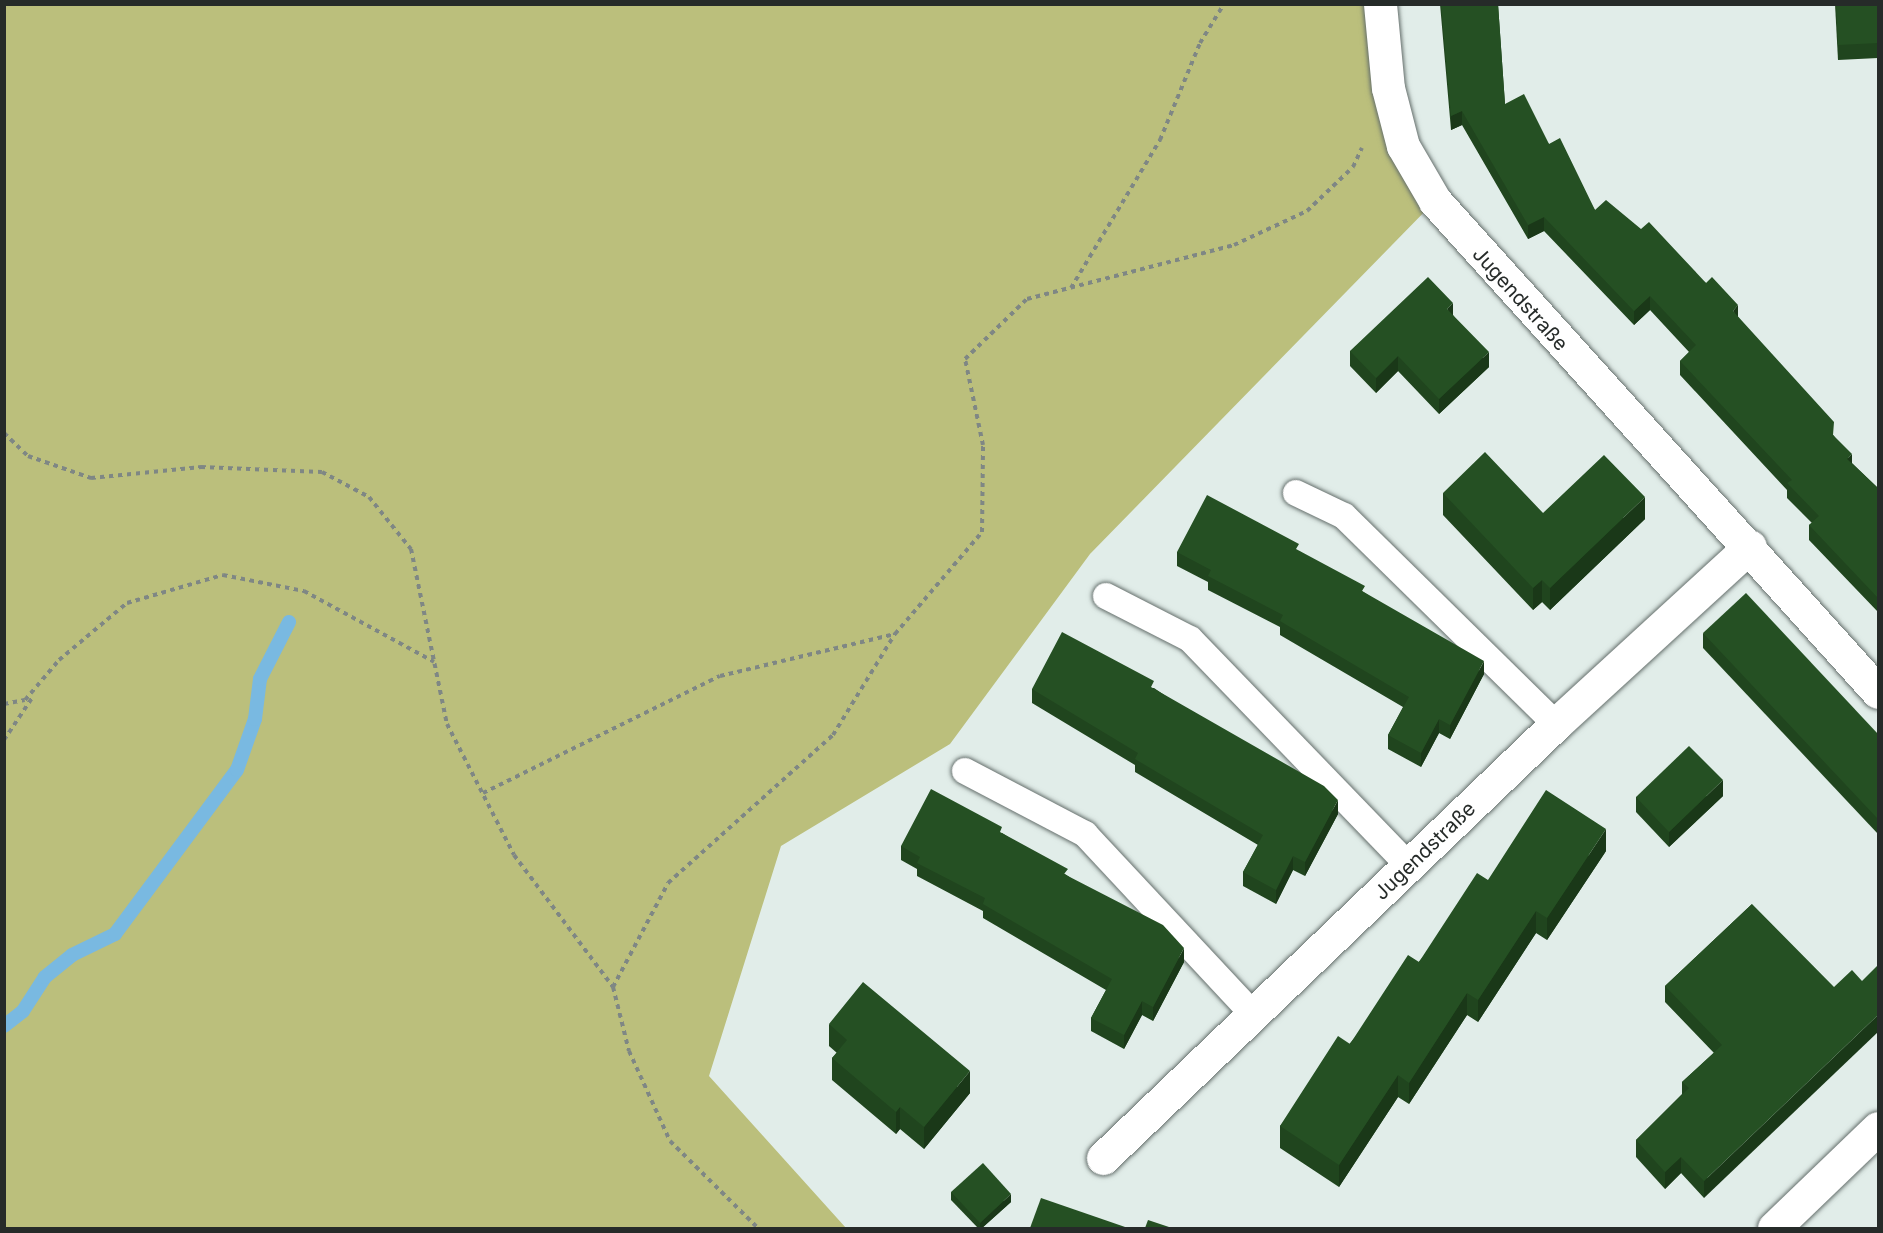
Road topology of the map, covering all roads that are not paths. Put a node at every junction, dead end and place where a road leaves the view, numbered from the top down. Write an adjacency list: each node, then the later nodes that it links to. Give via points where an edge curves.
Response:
1 (1380, 4): 3 (street, Jugendstraße, via 1388,88 1402,146 1435,201)
2 (1296, 493): 6 (lane, via 1344,516)
3 (1750, 546): 5 (street, Jugendstraße); 6 (street, Jugendstraße)
4 (1106, 596): 8 (lane, via 1190,639)
5 (1878, 692)
6 (1556, 724): 8 (street, Jugendstraße)
7 (965, 771): 9 (lane, via 1084,834)
8 (1410, 866): 9 (street, Jugendstraße)
9 (1255, 1016): 11 (street, Jugendstraße)
10 (1878, 1128): 12 (street)
11 (1103, 1158)
12 (1774, 1228)

